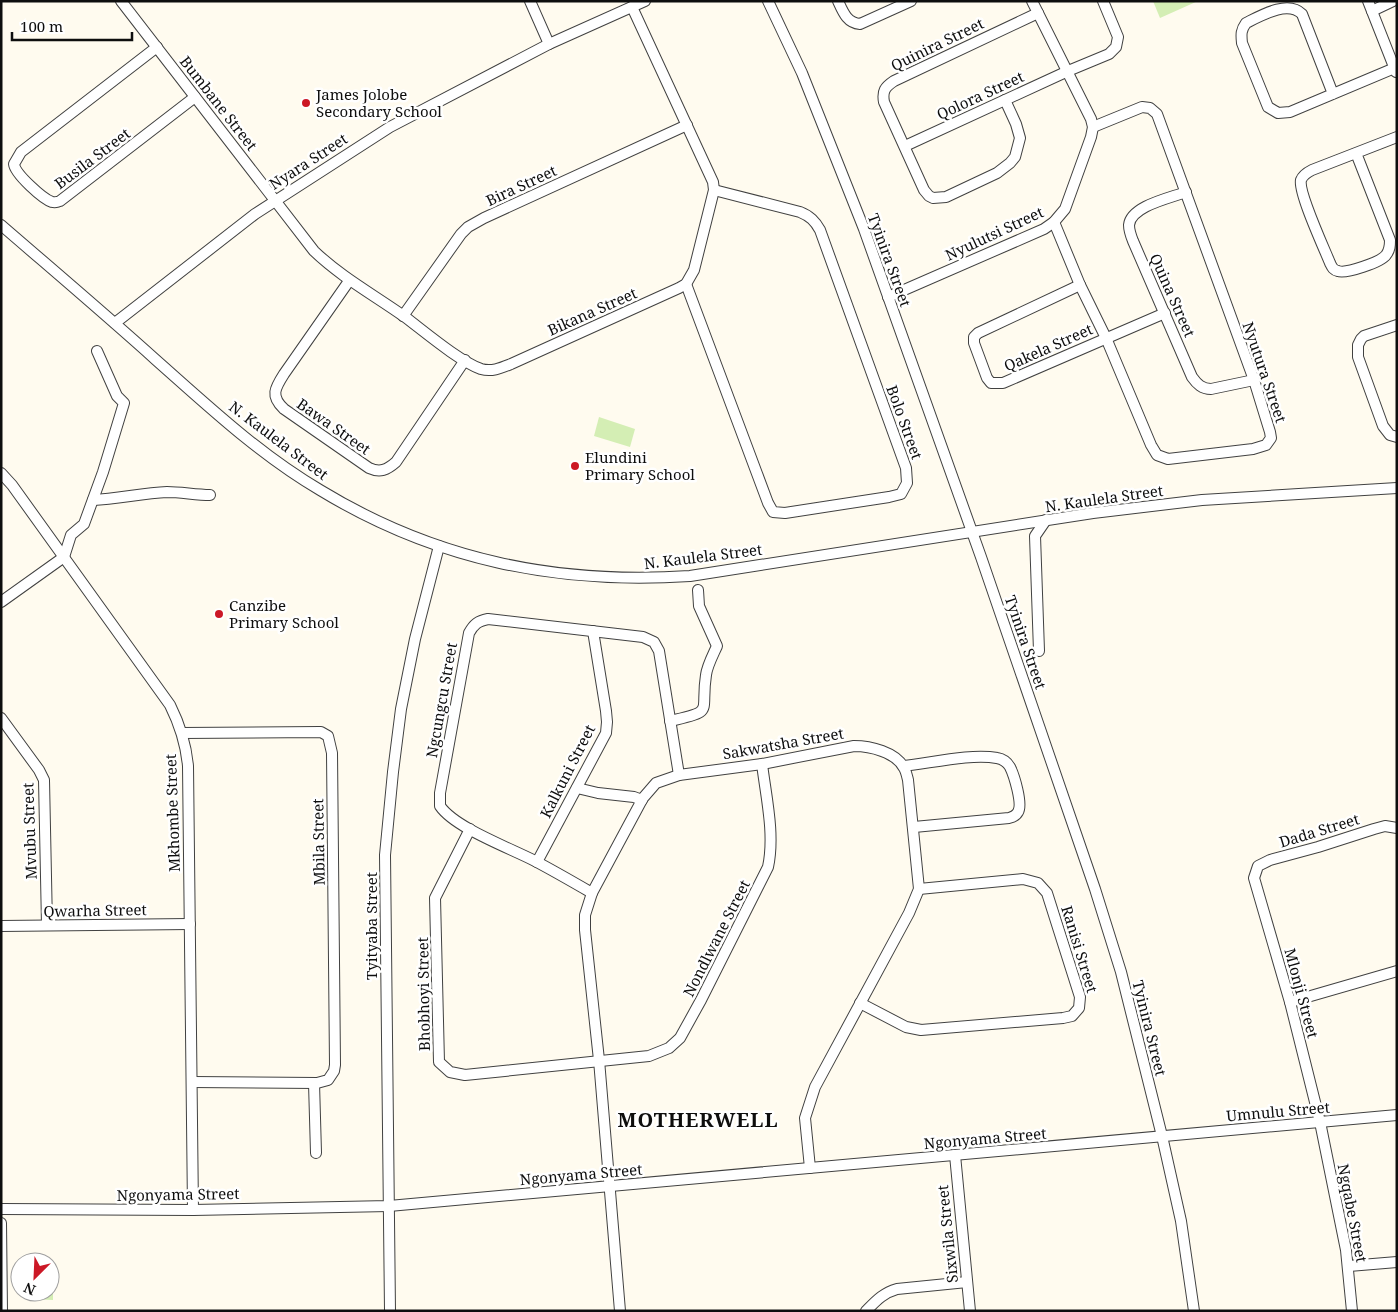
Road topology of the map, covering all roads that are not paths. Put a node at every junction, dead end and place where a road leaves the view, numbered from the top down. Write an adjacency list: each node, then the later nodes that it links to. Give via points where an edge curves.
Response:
1 (121, 1): 14 (street, Bumbane Street)
2 (530, 1): 13 (street)
3 (644, 1): 11 (street, Nyara Street)
4 (768, 1): 33 (street, Tyinira Street, via 802,73)
5 (838, 1): 6 (street, via 846,18 860,24)
6 (911, 1)
7 (1032, 1): 12 (street)
8 (1103, 1): 16 (street, Qolora Street, via 1118,37 1116,47 1109,54)
9 (1393, 1): 10 (street)
10 (1370, 6): 15 (street)
11 (632, 7): 13 (street, Nyara Street); 20 (street)
12 (1038, 13): 16 (street); 23 (street, Quinira Street, via 887,86 883,91 884,102)
13 (549, 44): 27 (street, Nyara Street, via 407,117)
14 (157, 47): 18 (street, Bumbane Street); 18 (street, Busila Street, via 21,152 14,164 16,172 47,199 60,202)
15 (1396, 70): 17 (street)
16 (1068, 72): 19 (street, Qolora Street); 21 (street)
17 (1333, 94): 17 (street, via 1298,9 1287,6 1246,23 1242,28 1242,43 1272,110 1290,112)
18 (195, 96): 27 (street, Bumbane Street)
19 (1005, 100): 23 (street, Qolora Street); 23 (street, Quinira Street, via 1020,138 1015,156 997,173 946,197 929,196 924,190)
20 (687, 124): 25 (street); 35 (street, Bira Street, via 468,227 453,243)
21 (1093, 128): 26 (street, Nyutura Street, via 1142,107 1150,108 1157,114); 28 (street, Nyulutsi Street, via 1064,209)
22 (1397, 137): 24 (street)
23 (905, 146)
24 (1356, 153): 24 (street, via 1312,170 1303,176 1300,185 1332,268 1340,272 1380,260 1390,248 1390,240)
25 (714, 190): 31 (street, via 694,270); 31 (street, Bolo Street, via 800,212 809,216 820,230 906,468 907,484 901,494 785,513 773,512)
26 (1186, 192): 34 (street, Quina Street, via 1138,211 1129,224 1136,250); 41 (street, Nyutura Street)
27 (275, 200): 30 (street, Bikana Street, via 314,251); 36 (street, Nyara Street)
28 (1054, 222): 32 (street, Nyutura Street); 33 (street, Nyulutsi Street, via 1034,234)
29 (1, 225): 36 (street, N. Kaulela Street)
30 (349, 281): 35 (street, Bikana Street); 40 (street, Bawa Street, via 277,384 275,394 278,404 284,409 369,468 384,470 396,462)
31 (686, 284): 40 (street, Bikana Street, via 502,368 484,370)
32 (1080, 285): 38 (street, Nyutura Street); 38 (street, Qakela Street, via 978,333 974,343 987,378 992,383 1003,383)
33 (888, 297): 48 (street, Tyinira Street)
34 (1165, 313): 38 (street); 41 (street, Quina Street, via 1197,384 1211,389)
35 (402, 316): 40 (street, Bikana Street)
36 (115, 323): 49 (street, N. Kaulela Street, via 292,473 372,519)
37 (1397, 325): 42 (street, via 1364,336 1358,352 1382,426 1390,435)
38 (1106, 338): 41 (street, Nyutura Street, via 1151,445 1161,458 1266,446 1271,438 1270,432)
39 (97, 351): 46 (street, via 117,396 124,403)
40 (465, 360)
41 (1254, 380)
42 (1397, 436)
43 (1, 473): 50 (street, Mkhombe Street)
44 (1397, 488): 47 (street, N. Kaulela Street, via 1202,500)
45 (210, 495): 46 (street, via 169,492)
46 (93, 500): 50 (street, via 84,524 71,535)
47 (1046, 520): 48 (street, N. Kaulela Street); 54 (street, via 1034,536)
48 (972, 532): 49 (street, N. Kaulela Street, via 690,576 630,579 547,573 492,562); 81 (street, Tyinira Street, via 1108,929)
49 (439, 546): 86 (street, Tyityaba Street, via 405,689 388,817 385,925)
50 (64, 558): 52 (street); 57 (street, Mkhombe Street, via 170,705)
51 (698, 590): 56 (street, via 699,606 716,646 706,673 706,704 697,715)
52 (1, 602)
53 (593, 631): 56 (street, Ngcungcu Street, via 643,637 654,642 659,651); 61 (street, Kalkuni Street, via 606,734); 65 (street, Ngcungcu Street, via 488,619 481,620 472,628 439,800 442,809)
54 (1039, 650)
55 (1, 718): 71 (street, Mvubu Street, via 44,780)
56 (670, 721): 60 (street, Ngcungcu Street)
57 (182, 733): 70 (street, Mkhombe Street, via 188,766); 78 (street, Mbila Street, via 321,732 330,740 335,1065 328,1080)
58 (762, 764): 59 (street, Sakwatsha Street, via 866,746 882,751); 60 (street, Sakwatsha Street); 76 (street, Nondlwane Street, via 769,824 768,867 701,1000 680,1038 669,1048 649,1056)
59 (904, 766): 63 (street); 63 (street, via 972,758 1000,759 1010,768 1020,804 1018,813 1009,818)
60 (679, 775): 62 (street, Sakwatsha Street, via 656,783)
61 (577, 788): 62 (street); 66 (street, Kalkuni Street)
62 (642, 800): 69 (street, Sakwatsha Street)
63 (914, 827): 68 (street)
64 (1397, 828): 67 (street, Dada Street, via 1374,828 1270,860 1262,863)
65 (470, 829): 66 (street, Ngcungcu Street); 76 (street, Bhobhoyi Street, via 435,898 439,1062 450,1072 465,1075)
66 (537, 862): 69 (street, Ngcungcu Street)
67 (1255, 873): 74 (street, Mlonji Street, via 1256,887)
68 (919, 889): 75 (street); 75 (street, Ranisi Street, via 1023,880 1038,883 1047,894 1080,997 1079,1008 1072,1016 1063,1018 921,1030)
69 (592, 893): 76 (street, Sakwatsha Street, via 585,915 585,930)
70 (190, 924): 71 (street, Qwarha Street); 77 (street, Mkhombe Street)
71 (47, 925): 72 (street, Qwarha Street)
72 (1, 926)
73 (1397, 971): 74 (street)
74 (1290, 1002): 80 (street, Mlonji Street)
75 (860, 1003): 84 (street, via 808,1107)
76 (599, 1060): 85 (street, Sakwatsha Street)
77 (192, 1082): 78 (street); 88 (street, Mkhombe Street)
78 (314, 1083): 82 (street)
79 (1397, 1115): 80 (street, Umnulu Street)
80 (1320, 1122): 81 (street, Umnulu Street); 91 (street, Ngqabe Street)
81 (1162, 1136): 83 (street, Ngonyama Street); 98 (street, Tyinira Street, via 1181,1221)
82 (316, 1153)
83 (955, 1155): 84 (street, Ngonyama Street); 92 (street, Sixwila Street)
84 (810, 1168): 85 (street, Ngonyama Street)
85 (609, 1186): 86 (street, Ngonyama Street); 95 (street)
86 (389, 1206): 88 (street, Ngonyama Street); 94 (street, Tyityaba Street)
87 (1, 1210): 88 (street, Ngonyama Street)
88 (193, 1210)
89 (1, 1223): 93 (street)
90 (1397, 1262): 91 (street)
91 (1349, 1266): 99 (street, Ngqabe Street)
92 (967, 1282): 96 (street, via 897,1289 887,1292); 97 (street, Sixwila Street)
93 (2, 1311)
94 (390, 1311)
95 (620, 1311)
96 (866, 1311)
97 (970, 1311)
98 (1194, 1311)
99 (1352, 1311)

